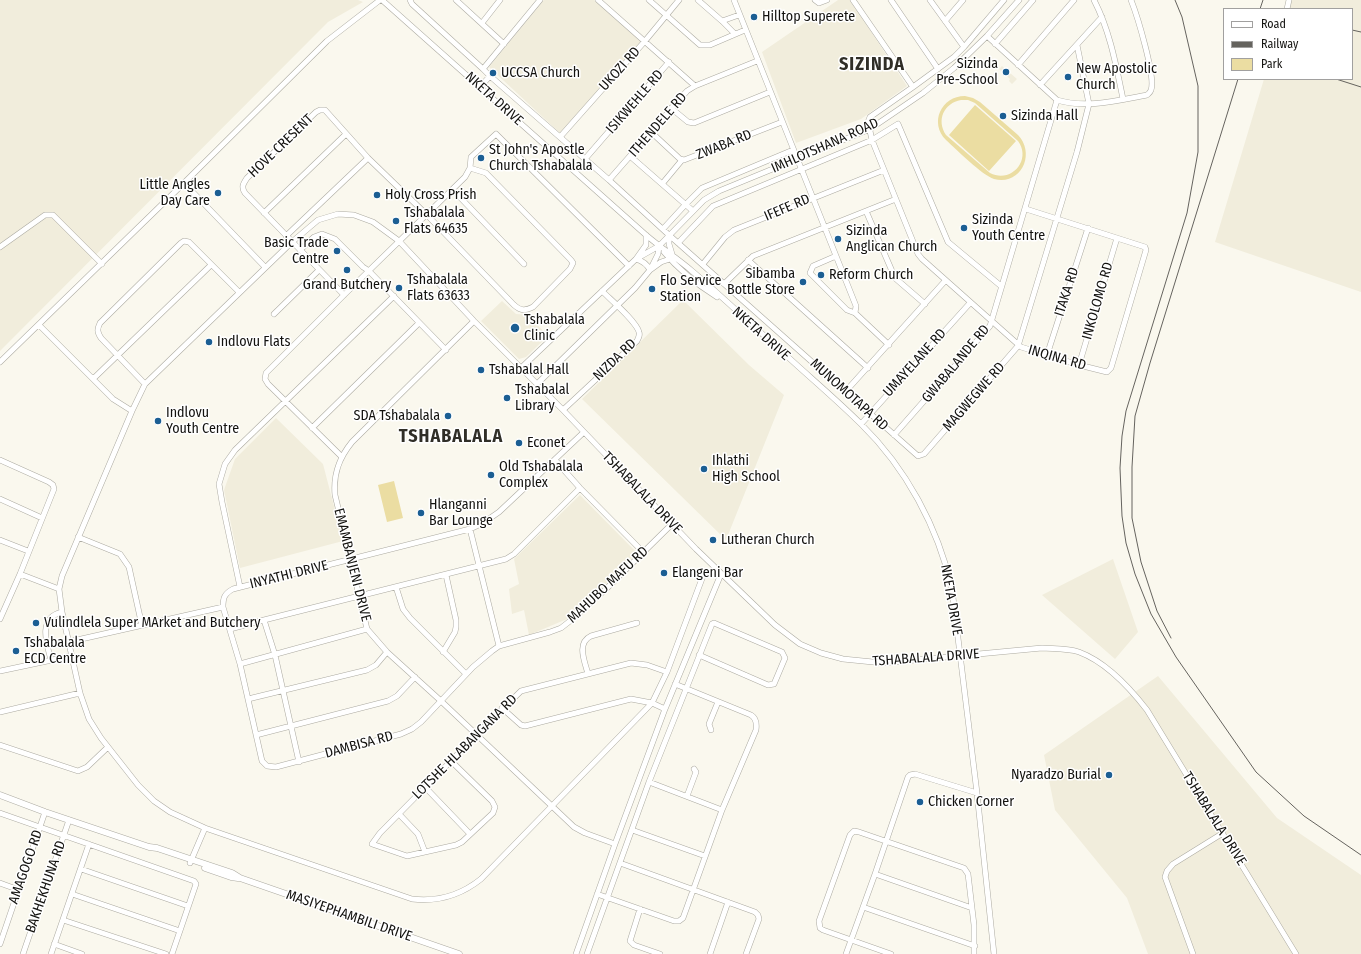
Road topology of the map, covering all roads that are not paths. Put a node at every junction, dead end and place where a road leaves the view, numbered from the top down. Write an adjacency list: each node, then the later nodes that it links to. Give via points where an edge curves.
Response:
1 (381, 0): 45 (street, NKETA DRIVE); 68 (street, via 327,41)
2 (410, 0): 40 (street, MUNOMOTAPA RD)
3 (456, 0): 28 (street)
4 (500, 0): 28 (street)
5 (540, 0): 33 (street)
6 (598, 0): 32 (street)
7 (649, 0): 23 (street)
8 (679, 0): 23 (street, UKOZI RD)
9 (698, 0): 26 (street)
10 (734, 0): 24 (street)
11 (815, 0): 12 (street, via 821,3)
12 (827, 0)
13 (853, 0): 46 (street)
14 (891, 0): 41 (street)
15 (930, 0): 27 (street)
16 (963, 0): 27 (street)
17 (1004, 0): 36 (street)
18 (1019, 0): 31 (street, IMHLOTSHANA ROAD)
19 (1033, 0): 34 (street)
20 (1074, 0): 39 (street)
21 (1094, 0): 25 (street)
22 (1131, 0): 48 (street, via 1149,65 1152,86 1148,95)
23 (667, 15): 30 (street, via 700,45 710,45); 32 (street, UKOZI RD)
24 (739, 15): 26 (street); 29 (street)
25 (1102, 17): 35 (street); 48 (street, via 1111,44)
26 (722, 21): 30 (street)
27 (945, 21): 36 (street)
28 (482, 23): 33 (street)
29 (745, 30): 30 (street); 37 (street)
30 (735, 34)
31 (986, 36): 34 (street); 53 (street, IMHLOTSHANA ROAD, via 938,82)
32 (645, 41): 38 (street); 56 (street, UKOZI RD)
33 (504, 44): 40 (street)
34 (995, 44): 39 (street)
35 (1078, 45): 43 (street); 50 (street)
36 (964, 47): 41 (street)
37 (757, 60): 44 (street, ITHENDELE RD); 47 (street)
38 (669, 62): 44 (street); 61 (street, ISIKWEHLE RD)
39 (1018, 65): 43 (street)
40 (483, 69): 42 (street, MUNOMOTAPA RD)
41 (938, 69): 46 (street)
42 (490, 76): 45 (street); 56 (street, MUNOMOTAPA RD)
43 (1040, 85): 49 (street)
44 (694, 86): 51 (street, ITHENDELE RD)
45 (480, 87): 83 (street, NKETA DRIVE)
46 (913, 87): 53 (street, via 870,117)
47 (770, 92): 51 (street, via 694,123 688,122); 52 (street)
48 (1122, 99): 50 (street)
49 (1057, 100): 50 (street); 74 (street, GWABALANDE RD)
50 (1089, 104): 79 (street, MAGWEGWE RD)
51 (671, 108): 54 (street, ITHENDELE RD)
52 (782, 122): 58 (street); 62 (street, ZWABA RD)
53 (870, 129): 57 (street, INQINA RD); 63 (street, IMHLOTSHANA ROAD)
54 (651, 132): 59 (street, ITHENDELE RD); 62 (street, ZWABA RD)
55 (346, 134): 60 (street, HOVE CRESENT); 77 (street); 77 (street, HOVE CRESENT, via 325,110 317,111 247,178 242,189)
56 (560, 137): 61 (street, MUNOMOTAPA RD)
57 (872, 140): 65 (street); 66 (street, INQINA RD); 108 (street, via 898,124 946,238)
58 (793, 150): 63 (street); 73 (street, via 705,187)
59 (630, 156): 67 (street, ITHENDELE RD); 69 (street)
60 (368, 158): 78 (street, HOVE CRESENT); 85 (street)
61 (585, 159): 67 (street, MUNOMOTAPA RD)
62 (682, 160): 69 (street)
63 (797, 160): 65 (street); 75 (street, IMHLOTSHANA ROAD, via 714,194)
64 (470, 168): 70 (street, via 466,177); 78 (street, HOVE CRESENT, via 486,173 571,260 573,263 570,269 528,310 519,309); 101 (street, via 471,157 496,134)
65 (801, 169): 71 (street); 89 (street, via 713,206)
66 (884, 170): 71 (street, IFEFE RD); 72 (street, INQINA RD)
67 (609, 180): 82 (street, MUNOMOTAPA RD)
68 (184, 183): 97 (street); 102 (street)
69 (662, 184): 73 (street)
70 (453, 190): 78 (street); 98 (street)
71 (812, 198): 80 (street); 99 (street, IFEFE RD, via 729,234)
72 (896, 199): 76 (street); 106 (street, INQINA RD, via 919,256)
73 (685, 205): 75 (street); 82 (street)
74 (1026, 209): 79 (street, INQINA RD); 108 (street, GWABALANDE RD)
75 (693, 211): 84 (street, IMHLOTSHANA ROAD)
76 (866, 211): 80 (street); 114 (street, via 895,278)
77 (264, 214): 85 (street, HOVE CRESENT)
78 (428, 215): 87 (street)
79 (1057, 219): 81 (street, INQINA RD); 123 (street, MAGWEGWE RD)
80 (824, 228): 93 (street); 96 (street)
81 (1088, 228): 86 (street, INQINA RD); 126 (street, ITAKA RD)
82 (663, 229): 84 (street, MUNOMOTAPA RD)
83 (646, 235): 90 (street, NKETA DRIVE); 95 (street, via 646,245)
84 (669, 235): 89 (street, MUNOMOTAPA RD); 90 (street, IMHLOTSHANA ROAD); 94 (street)
85 (286, 236): 88 (street, HOVE CRESENT)
86 (1117, 238): 128 (street, INKOLOMO RD); 128 (street, INQINA RD, via 1144,246 1146,250 1110,370 1106,372)
87 (399, 241): 88 (street, TSHABALALA DRIVE, via 364,217 347,213 318,220); 105 (street); 118 (street, TSHABALALA DRIVE)
88 (292, 242): 92 (street, HOVE CRESENT); 102 (street, TSHABALALA DRIVE)
89 (678, 243): 99 (street, MUNOMOTAPA RD)
90 (659, 246): 94 (street, NKETA DRIVE); 95 (street); 104 (street)
91 (0, 247): 97 (street, via 45,215 53,215)
92 (300, 250): 103 (street, HOVE CRESENT); 105 (street, via 314,237 322,234 335,239 362,268)
93 (836, 256): 117 (street, via 856,306); 117 (street, via 813,266 810,273 847,310)
94 (672, 258): 104 (street); 139 (street, NKETA DRIVE, via 692,270)
95 (636, 259): 101 (street); 104 (street)
96 (748, 260): 107 (street); 130 (street)
97 (102, 264): 121 (street)
98 (524, 264)
99 (702, 264): 107 (street, MUNOMOTAPA RD)
100 (211, 265): 109 (street); 125 (street); 125 (street, via 189,242 181,243 100,323 98,334)
101 (629, 266): 110 (street)
102 (265, 267): 109 (street, TSHABALALA DRIVE)
103 (319, 270): 111 (street, HOVE CRESENT); 116 (street)
104 (650, 270): 115 (street)
105 (370, 271): 111 (street); 112 (street)
106 (945, 281): 113 (street, INQINA RD); 114 (street)
107 (724, 284): 134 (street, MUNOMOTAPA RD)
108 (1001, 286): 119 (street, GWABALANDE RD)
109 (239, 292): 132 (street, TSHABALALA DRIVE)
110 (602, 292): 115 (street); 129 (street)
111 (344, 295): 135 (street, via 266,374 268,384)
112 (394, 296): 120 (street); 135 (street)
113 (970, 302): 119 (street, INQINA RD); 138 (street, UMAYELANE RD)
114 (925, 304): 122 (street)
115 (617, 306): 133 (street); 136 (street, NIZDA RD, via 636,325 640,334 638,341)
116 (274, 314)
117 (855, 314): 122 (street)
118 (474, 321): 124 (street, EMAMBANJENI DRIVE); 129 (street, TSHABALALA DRIVE)
119 (992, 322): 123 (street, INQINA RD); 142 (street, GWABALANDE RD, via 987,331)
120 (419, 323): 124 (street); 140 (street)
121 (39, 325): 127 (street); 131 (street)
122 (889, 345): 130 (street)
123 (1018, 346): 126 (street, INQINA RD); 144 (street, MAGWEGWE RD)
124 (446, 350): 143 (street, EMAMBANJENI DRIVE, via 352,442)
125 (119, 355): 131 (street); 132 (street)
126 (1047, 355): 128 (street, INQINA RD)
127 (0, 362)
128 (1079, 365)
129 (521, 368): 133 (street, TSHABALALA DRIVE)
130 (868, 368): 134 (street)
131 (93, 380): 137 (street, via 118,403)
132 (145, 384): 137 (street, TSHABALALA DRIVE)
133 (537, 384): 136 (street, TSHABALALA DRIVE)
134 (846, 391): 138 (street, MUNOMOTAPA RD)
135 (286, 402): 140 (street); 162 (street, via 230,457 219,484)
136 (563, 410): 141 (street, TSHABALALA DRIVE)
137 (132, 411): 152 (street, TSHABALALA DRIVE)
138 (869, 413): 139 (street, UMAYELANE RD); 142 (street, MUNOMOTAPA RD)
139 (860, 424): 181 (street, NKETA DRIVE, via 894,463 918,500 935,534 952,589)
140 (312, 428): 143 (street)
141 (584, 432): 146 (street, INYATHI DRIVE); 150 (street, TSHABALALA DRIVE)
142 (894, 435): 144 (street, MUNOMOTAPA RD, via 916,456)
143 (341, 456): 156 (street, EMAMBANJENI DRIVE, via 334,484)
144 (921, 456)
145 (0, 460): 149 (street, via 51,483 54,488)
146 (555, 460): 147 (street); 151 (street, INYATHI DRIVE, via 499,512)
147 (580, 488): 155 (street); 157 (street, via 514,554 506,559)
148 (0, 499): 149 (street)
149 (42, 518): 154 (street)
150 (672, 524): 155 (street, MAHUBO MAFU RD); 159 (street, TSHABALALA DRIVE)
151 (470, 529): 156 (street, INYATHI DRIVE); 157 (street)
152 (78, 537): 164 (street, TSHABALALA DRIVE); 171 (street, via 120,554 124,559 129,567)
153 (0, 540): 154 (street)
154 (28, 551): 158 (street)
155 (644, 553): 175 (street, MAHUBO MAFU RD, via 589,606 565,625 534,637)
156 (350, 560): 162 (street, INYATHI DRIVE); 165 (street, EMAMBANJENI DRIVE)
157 (480, 566): 160 (street); 175 (street)
158 (20, 574): 164 (street); 168 (street)
159 (722, 574): 181 (street, TSHABALALA DRIVE, via 785,634 810,649 843,659 874,663); 189 (street)
160 (446, 575): 163 (street); 177 (street, via 456,627)
161 (703, 576): 185 (street)
162 (240, 587): 166 (street, INYATHI DRIVE, via 225,595)
163 (396, 587): 165 (street); 177 (street, via 407,614)
164 (59, 589): 167 (street)
165 (360, 596): 169 (street); 173 (street, EMAMBANJENI DRIVE)
166 (223, 608): 171 (street); 172 (street)
167 (62, 612): 174 (street); 182 (street, via 53,615 46,628)
168 (0, 619)
169 (264, 620): 172 (street); 178 (street)
170 (637, 623): 187 (street, via 586,639 582,652)
171 (142, 626): 174 (street)
172 (230, 629): 183 (street)
173 (367, 629): 176 (street, EMAMBANJENI DRIVE); 178 (street)
174 (68, 642): 180 (street)
175 (499, 646): 186 (street, MAHUBO MAFU RD)
176 (387, 652): 188 (street, EMAMBANJENI DRIVE); 191 (street, via 376,665 366,670)
177 (443, 652): 186 (street)
178 (275, 655): 183 (street); 191 (street)
179 (699, 655): 179 (street, via 768,685 774,684 785,658 782,652 714,623); 190 (street)
180 (71, 656): 182 (street); 192 (street)
181 (959, 657): 211 (street, NKETA DRIVE); 223 (street, TSHABALALA DRIVE, via 1042,648 1065,649 1093,658 1120,680 1142,703)
182 (51, 660): 184 (street)
183 (240, 664): 193 (street)
184 (0, 671)
185 (667, 672): 187 (street, LOTSHE HLABANGANA RD, via 647,664 631,663); 196 (street)
186 (466, 674): 194 (street, MAHUBO MAFU RD)
187 (588, 674): 197 (street, LOTSHE HLABANGANA RD, via 521,691)
188 (415, 677): 194 (street, EMAMBANJENI DRIVE); 200 (street, via 397,696 388,701)
189 (675, 684): 190 (street); 198 (street)
190 (686, 689): 195 (street); 209 (street)
191 (282, 690): 193 (street); 200 (street)
192 (80, 693): 199 (street); 205 (street, via 89,719)
193 (248, 699): 203 (street)
194 (441, 701): 202 (street, EMAMBANJENI DRIVE); 207 (street, DAMBISA RD, via 421,722 408,731)
195 (718, 702): 201 (street, via 709,724); 215 (street, via 751,715 757,724)
196 (652, 703): 197 (street, via 626,700 525,726); 198 (street); 214 (street)
197 (502, 708): 202 (street, LOTSHE HLABANGANA RD)
198 (665, 709): 228 (street)
199 (0, 712)
200 (290, 726): 203 (street); 207 (street)
201 (711, 730)
202 (476, 734): 206 (street, LOTSHE HLABANGANA RD); 214 (street, EMAMBANJENI DRIVE)
203 (256, 735): 207 (street, DAMBISA RD, via 265,765)
204 (0, 745): 205 (street, via 78,771 87,767)
205 (108, 747): 221 (street, via 154,801 170,812)
206 (451, 761): 210 (street, LOTSHE HLABANGANA RD); 224 (street, via 494,804 493,813)
207 (299, 762)
208 (694, 769): 213 (street, via 696,772)
209 (649, 782): 213 (street); 222 (street)
210 (425, 787): 218 (street, LOTSHE HLABANGANA RD); 224 (street)
211 (977, 793): 226 (street, via 915,774 910,775); 266 (street, NKETA DRIVE)
212 (0, 794): 216 (main road, MASIYEPHAMBILI DRIVE)
213 (687, 796): 215 (street)
214 (553, 806): 221 (street, via 476,883 450,896 431,900 412,899); 228 (street, EMAMBANJENI DRIVE, via 574,827)
215 (722, 810): 230 (street)
216 (45, 812): 219 (main road, MASIYEPHAMBILI DRIVE); 220 (street, AMAGOGO RD)
217 (0, 813): 220 (street)
218 (399, 814): 229 (street, via 418,834); 229 (street, LOTSHE HLABANGANA RD, via 372,844 407,856)
219 (69, 820): 225 (street, BAKHEKHUNA RD); 231 (main road, MASIYEPHAMBILI DRIVE)
220 (40, 827): 225 (street); 237 (street, AMAGOGO RD)
221 (205, 828): 231 (street)
222 (632, 830): 230 (street); 232 (street)
223 (1223, 833): 267 (street, via 1173,864 1165,877); 268 (street, TSHABALALA DRIVE)
224 (470, 834): 229 (street, via 459,844)
225 (63, 835): 227 (street); 252 (street, BAKHEKHUNA RD)
226 (886, 842): 234 (street); 244 (street, via 965,868); 248 (street, via 857,831 852,833 819,921 820,929)
227 (89, 844): 233 (street); 242 (street, via 194,881 196,884)
228 (615, 844): 239 (street)
229 (425, 852)
230 (705, 856): 236 (street)
231 (191, 862): 257 (main road, MASIYEPHAMBILI DRIVE, via 231,878 240,878)
232 (620, 862): 236 (street); 240 (street)
233 (81, 869): 238 (street); 242 (street)
234 (875, 874): 243 (street); 244 (street)
235 (0, 883): 237 (street)
236 (693, 889): 241 (street); 245 (street, via 685,914 679,921)
237 (19, 890): 249 (street, AMAGOGO RD)
238 (72, 894): 246 (street); 247 (street)
239 (597, 894): 240 (street); 258 (street)
240 (607, 898): 245 (street); 259 (street)
241 (728, 902): 261 (street); 262 (street, via 758,915 759,919)
242 (188, 906): 247 (street)
243 (863, 906): 248 (street); 251 (street)
244 (972, 908): 251 (street)
245 (640, 909): 260 (street, via 630,942)
246 (63, 920): 250 (street); 255 (street)
247 (180, 931): 256 (street)
248 (850, 940): 263 (street); 264 (street)
249 (0, 944)
250 (54, 944): 253 (street); 254 (street)
251 (975, 946): 265 (street)
252 (23, 954)
253 (51, 954)
254 (82, 954)
255 (166, 954)
256 (172, 954)
257 (459, 954)
258 (576, 954)
259 (587, 954)
260 (660, 954)
261 (710, 954)
262 (746, 954)
263 (846, 954)
264 (891, 954)
265 (974, 954)
266 (994, 954)
267 (1193, 954)
268 (1296, 954)

